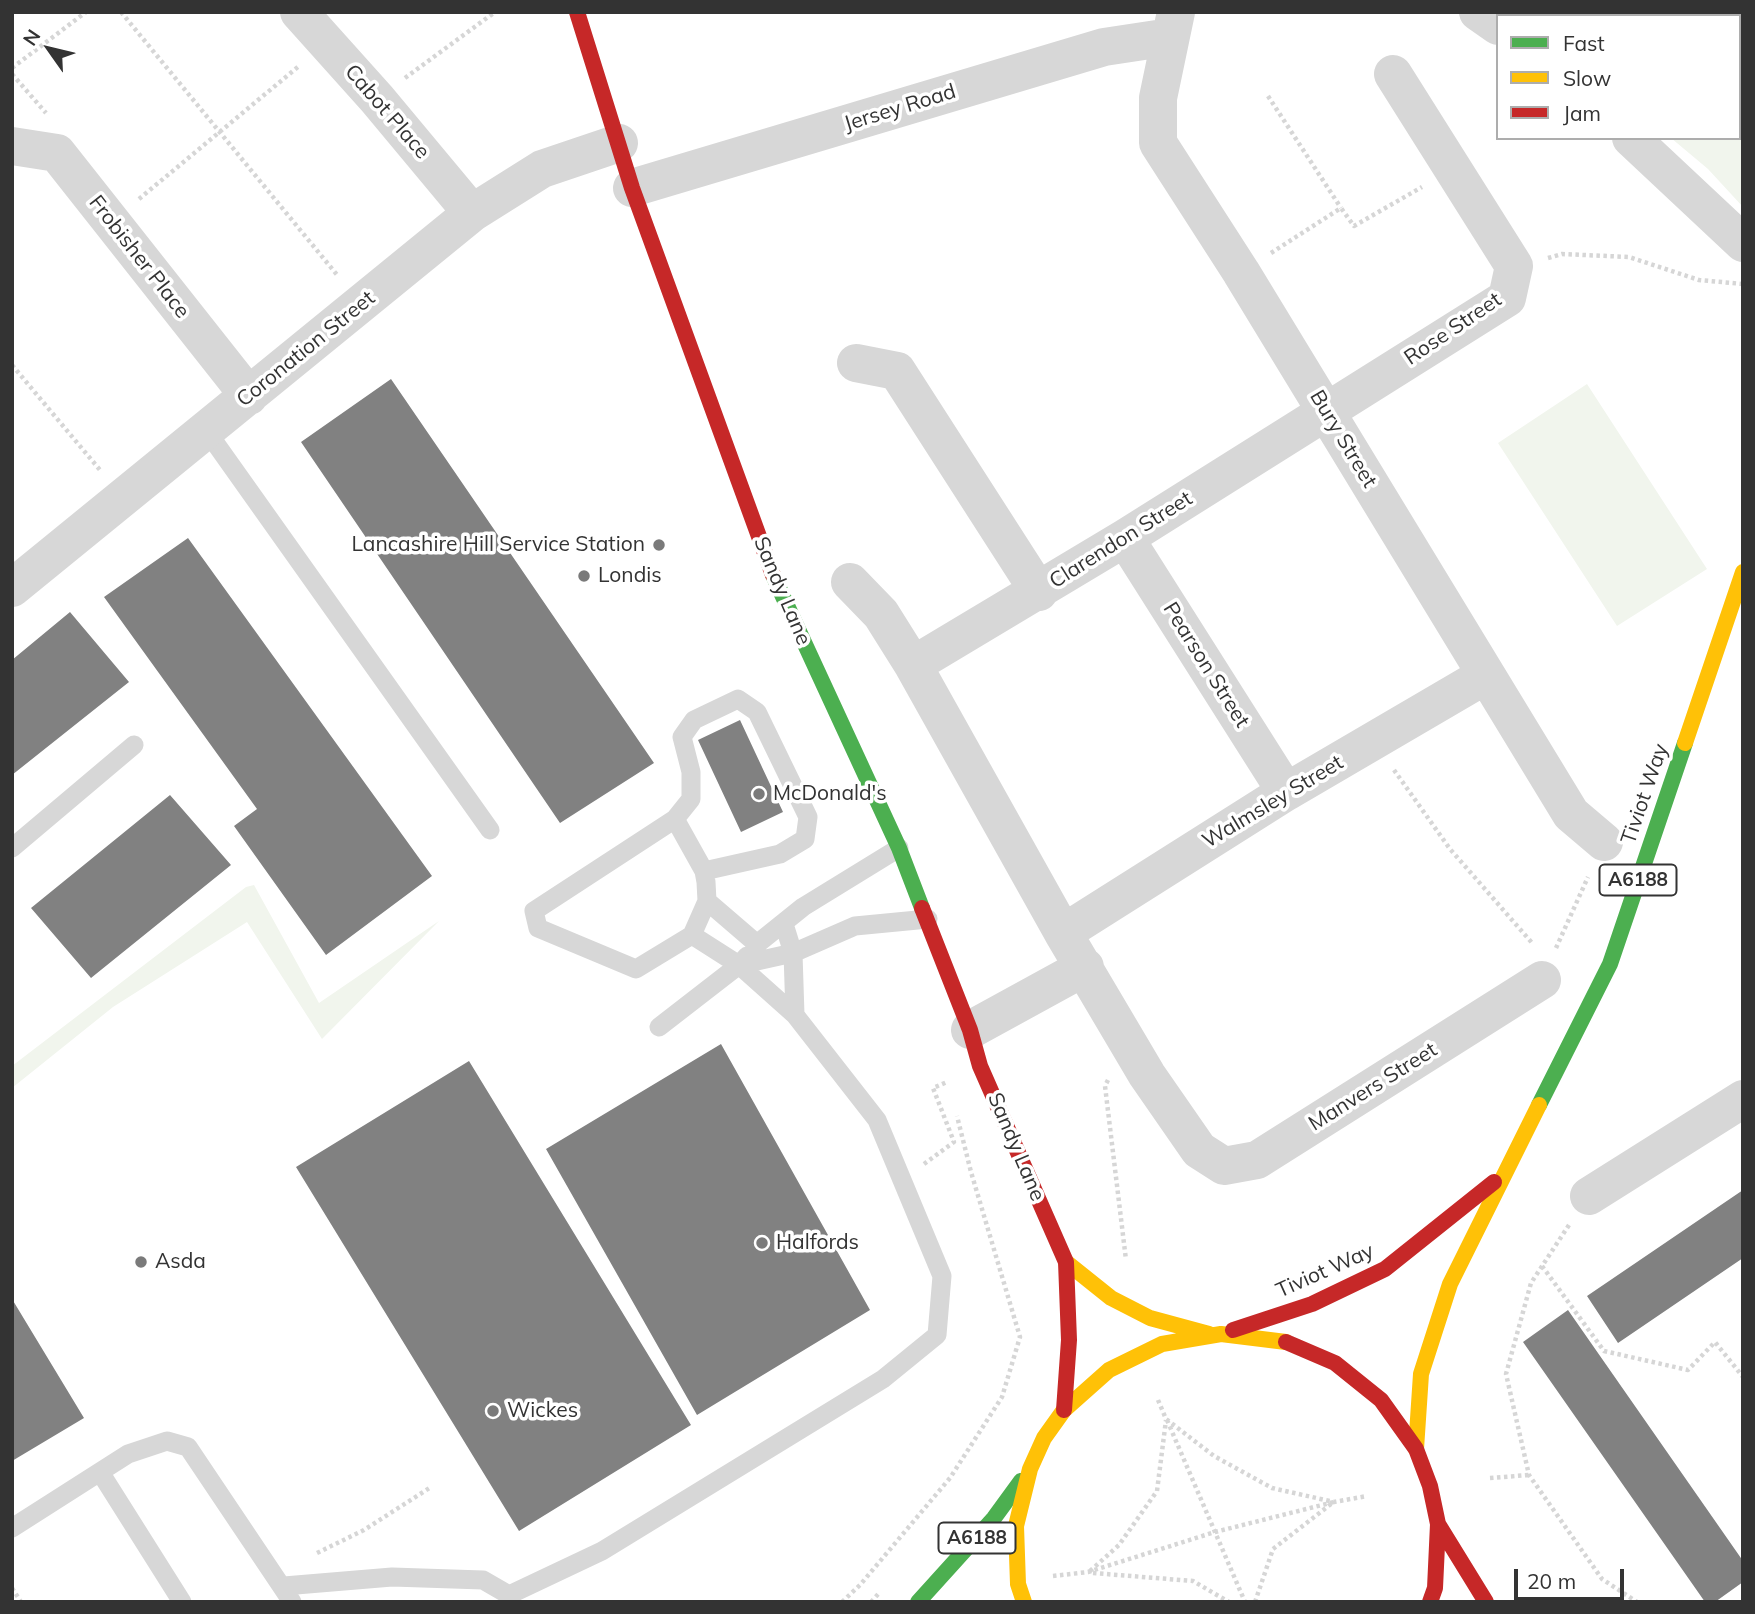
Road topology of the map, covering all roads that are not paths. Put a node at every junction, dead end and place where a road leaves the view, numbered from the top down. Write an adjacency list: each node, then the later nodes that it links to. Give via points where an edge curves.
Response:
1 (299, 12): 11 (street, Cabot Place)
2 (577, 12): 8 (main road, Sandy Lane)
3 (1478, 12): 5 (street)
4 (1173, 25): 10 (street, Jersey Road); 15 (street, Bury Street, via 1158,98 1158,143)
5 (1496, 25)
6 (1393, 74): 15 (street, Rose Street, via 1514,266 1507,298)
7 (1633, 140): 12 (street)
8 (619, 143): 10 (main road, Sandy Lane); 11 (street, Coronation Street, via 542,169)
9 (12, 146): 14 (street, Frobisher Place, via 57,153)
10 (632, 188): 30 (main road, Sandy Lane, via 772,572)
11 (472, 213): 14 (street, Coronation Street)
12 (1743, 243)
13 (856, 363): 21 (street, via 897,371)
14 (249, 396): 16 (street, Coronation Street)
15 (1326, 412): 17 (street, Clarendon Street); 23 (street, Bury Street)
16 (206, 430): 20 (street, Coronation Street); 27 (lane)
17 (1125, 538): 21 (street, Clarendon Street); 25 (street, Pearson Street)
18 (1743, 572): 46 (main road, Tiviot Way / A6188, via 1610,964)
19 (850, 582): 22 (street, via 881,614)
20 (12, 588)
21 (1039, 592): 22 (street, Clarendon Street)
22 (913, 665): 35 (street)
23 (1486, 675): 25 (street, Walmsley Street); 28 (street, Bury Street, via 1571,814)
24 (134, 745): 29 (lane)
25 (1286, 792): 35 (street, Walmsley Street)
26 (675, 819): 31 (lane); 31 (lane, via 691,799 691,772 682,737 694,720 738,699 757,712 808,817 806,839 780,854); 36 (lane, via 534,911 538,928 636,969)
27 (490, 830)
28 (1604, 842)
29 (12, 848)
30 (899, 848): 33 (main road, Sandy Lane); 34 (lane, via 803,907)
31 (704, 871): 32 (lane)
32 (707, 901): 36 (lane); 37 (lane)
33 (928, 919): 38 (lane, via 855,926); 44 (main road, Sandy Lane)
34 (784, 924): 37 (lane); 38 (lane)
35 (1063, 933): 40 (street)
36 (692, 935): 39 (lane)
37 (757, 944): 39 (lane)
38 (793, 953): 39 (lane); 42 (lane)
39 (739, 965): 42 (lane); 43 (lane)
40 (1085, 967): 41 (street, Manvers Street, via 1199,1150 1224,1166 1257,1160); 44 (street)
41 (1546, 972)
42 (794, 1014): 56 (lane, via 877,1120 942,1276 937,1335 883,1379 602,1551 509,1595 482,1580 392,1577 330,1582)
43 (659, 1027)
44 (970, 1030): 48 (main road, Sandy Lane, via 980,1066)
45 (1743, 1100): 47 (street)
46 (1502, 1175): 49 (main road, Tiviot Way / A6188, via 1385,1269 1312,1304); 51 (main road, Tiviot Way / A6188, via 1450,1284 1425,1361)
47 (1589, 1195)
48 (1066, 1262): 49 (main road, Sandy Lane, via 1111,1298 1150,1318); 50 (main road, Sandy Lane, via 1069,1340)
49 (1215, 1334): 50 (main road, via 1162,1344 1109,1370); 51 (main road, via 1280,1340 1335,1363 1381,1400)
50 (1064, 1410): 52 (main road)
51 (1416, 1449): 54 (main road)
52 (1030, 1469): 58 (main road, A6188, via 994,1518); 59 (main road, via 1016,1526 1018,1584)
53 (100, 1472): 55 (lane); 56 (lane, via 128,1454 167,1441 188,1447); 57 (lane)
54 (1438, 1524): 60 (main road, via 1435,1588); 61 (main road)
55 (12, 1528)
56 (288, 1594)
57 (182, 1602)
58 (918, 1602)
59 (1024, 1602)
60 (1430, 1602)
61 (1486, 1602)

